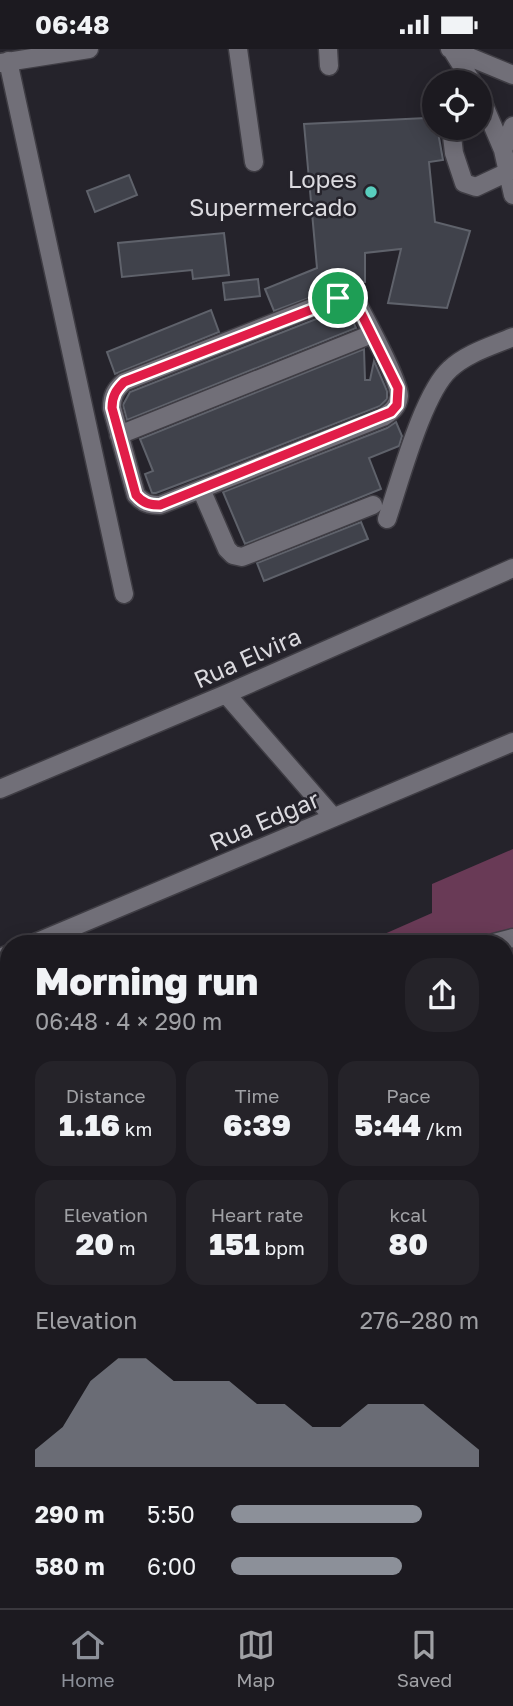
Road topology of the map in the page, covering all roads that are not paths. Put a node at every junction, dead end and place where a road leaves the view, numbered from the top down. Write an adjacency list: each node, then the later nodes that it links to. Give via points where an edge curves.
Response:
1 (89, 49): 4 (street)
2 (238, 49): 11 (street)
3 (451, 49): 5 (street); 6 (street)
4 (4, 62): 23 (street)
5 (464, 70)
6 (513, 75)
7 (492, 124): 10 (street)
8 (513, 126): 10 (street)
9 (452, 140): 12 (street, via 464,183 476,187)
10 (503, 150): 12 (street)
11 (254, 162)
12 (508, 171): 13 (street)
13 (513, 195)
14 (372, 334): 16 (street, via 398,388); 18 (street); 18 (street, via 356,303 338,298 124,382 112,399)
15 (513, 337): 17 (street, via 452,367 437,381)
16 (397, 405): 17 (street); 19 (street, via 383,417)
17 (424, 411): 21 (street)
18 (120, 435): 19 (street, via 136,495 142,502 160,505)
19 (201, 489): 20 (street, via 227,549 242,557)
20 (373, 505)
21 (387, 519)
22 (513, 568): 24 (street, Rua Elvira)
23 (124, 594)
24 (226, 694): 26 (street, Rua Elvira); 27 (street)
25 (513, 743): 27 (street, Rua Edgar)
26 (0, 789)
27 (333, 817): 28 (street, Rua Edgar)
28 (54, 935)

